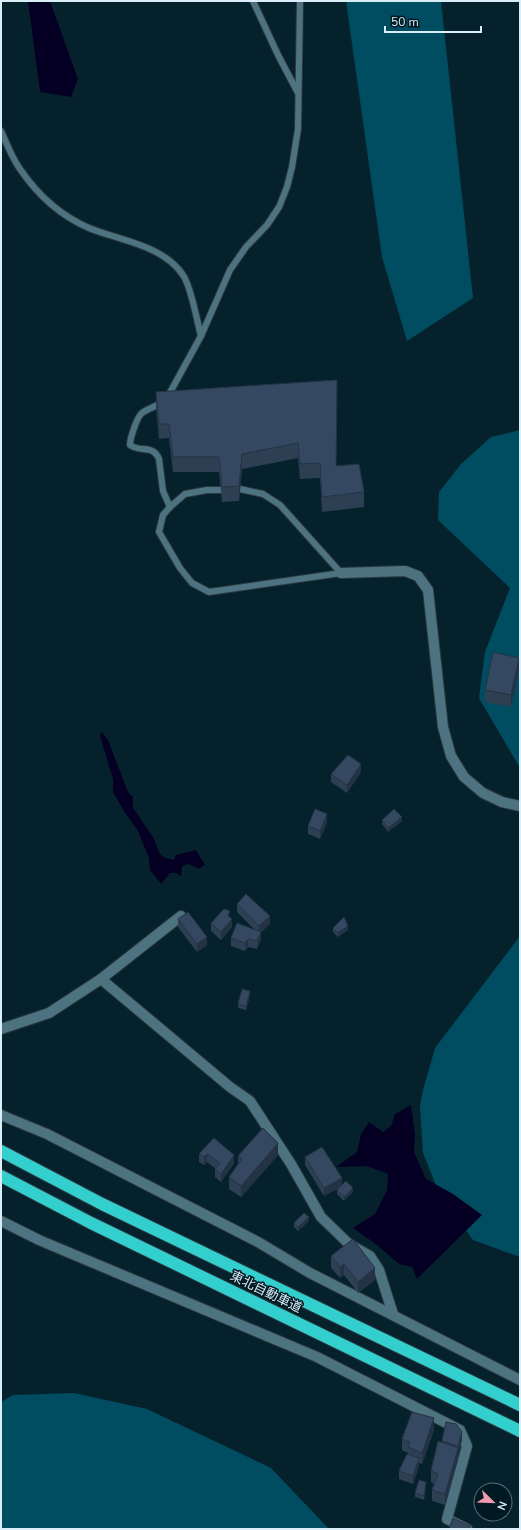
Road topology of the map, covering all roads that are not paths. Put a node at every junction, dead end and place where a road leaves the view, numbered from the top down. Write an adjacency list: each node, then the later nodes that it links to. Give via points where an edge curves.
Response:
1 (254, 1): 3 (lane)
2 (300, 1): 3 (lane)
3 (299, 94): 5 (lane, via 298,129 292,167 279,207 230,270)
4 (1, 131): 5 (lane, via 20,168 36,189 56,208 90,228 163,255 175,265 184,275)
5 (202, 336): 8 (lane, via 167,398 141,414 130,441 133,448 153,450 158,454 163,492)
6 (240, 489): 9 (lane, via 263,494 280,505)
7 (221, 490): 8 (lane, via 185,494)
8 (170, 507): 9 (lane, via 163,515 159,532 192,583 209,592)
9 (341, 573): 10 (street, via 405,571 418,576 428,590 442,727 451,756 464,777 483,793 502,802)
10 (520, 806)
11 (181, 916): 12 (street)
12 (101, 979): 13 (street, via 49,1012); 18 (street, via 250,1102 291,1164 321,1217 349,1244 370,1256 379,1270)
13 (1, 1029)
14 (1, 1115): 18 (street, via 54,1138)
15 (1, 1151): 20 (highway, 東北自動車道, via 102,1204)
16 (1, 1176): 21 (highway, 東北自動車道, via 98,1227)
17 (1, 1221): 22 (street, via 39,1240 317,1356 460,1430 467,1446 447,1519)
18 (393, 1314): 19 (street)
19 (520, 1380)
20 (520, 1405)
21 (520, 1431)
22 (467, 1529)

